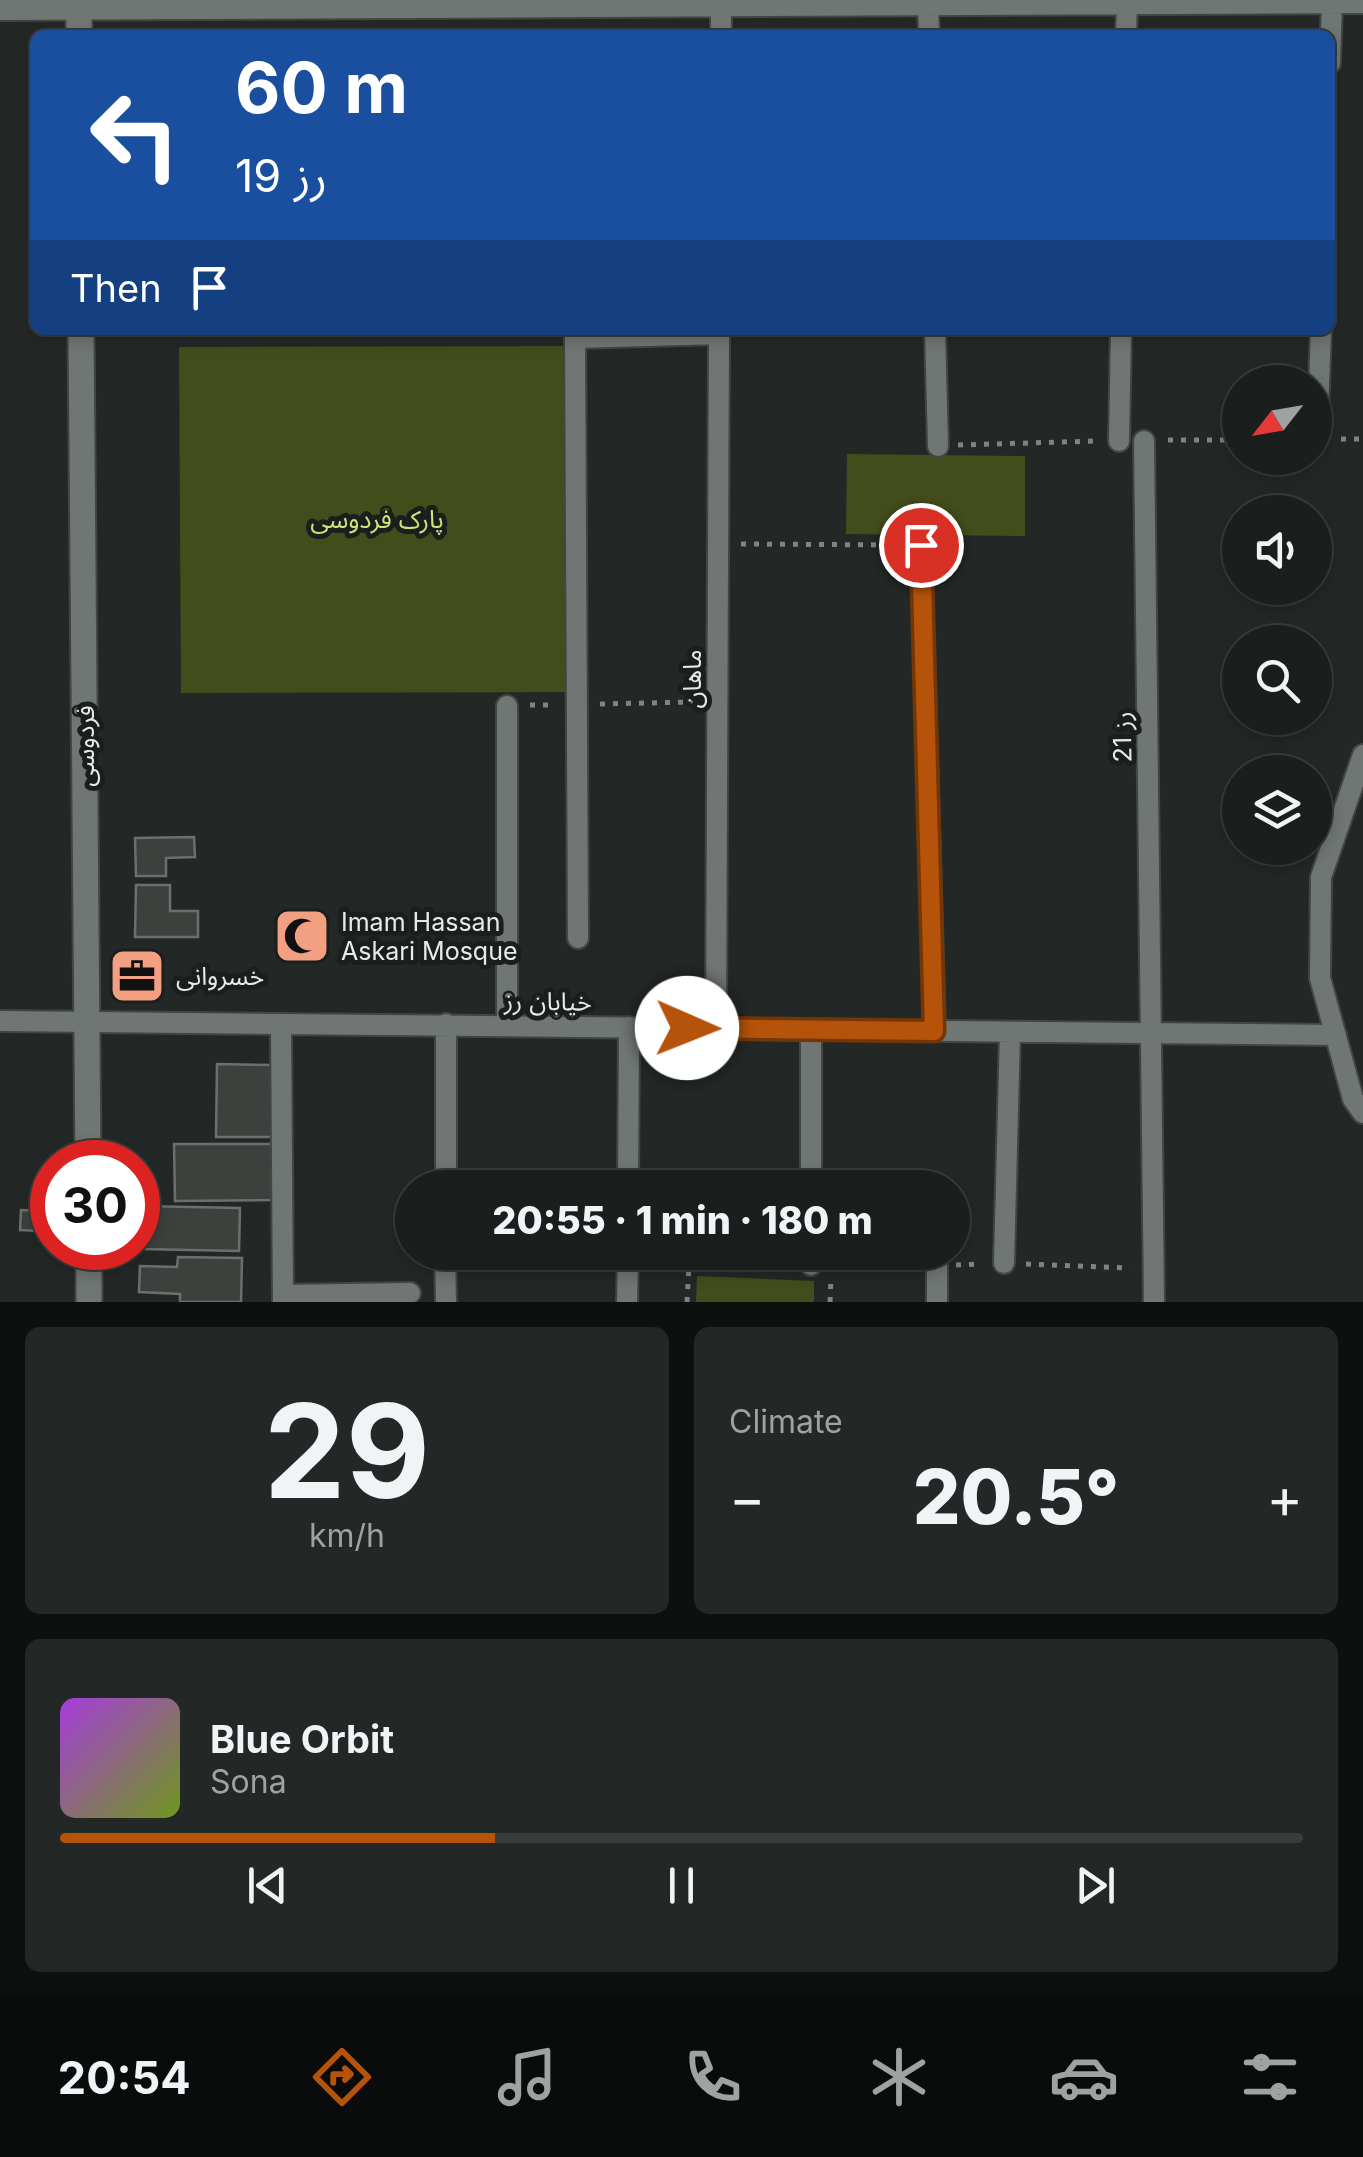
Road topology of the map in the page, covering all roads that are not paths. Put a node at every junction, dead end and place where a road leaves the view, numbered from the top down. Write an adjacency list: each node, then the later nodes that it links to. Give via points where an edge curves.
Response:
1 (1043, 2): 8 (street); 9 (street)
2 (1183, 2): 3 (street); 8 (street)
3 (1332, 2): 5 (street); 16 (street)
4 (846, 3): 9 (street); 10 (street)
5 (1363, 3)
6 (451, 4): 7 (street); 12 (street)
7 (652, 4): 10 (street)
8 (1127, 4): 15 (street)
9 (928, 5): 14 (street)
10 (721, 7): 13 (street)
11 (0, 10): 12 (street)
12 (79, 15)
13 (721, 30)
14 (928, 30)
15 (1126, 30)
16 (1331, 30)
17 (81, 335): 32 (street, فردوسی)
18 (648, 335): 30 (street, via 576,338)
19 (719, 335): 37 (street, ماهان)
20 (935, 335): 26 (street)
21 (1121, 335): 24 (street)
22 (1320, 335): 23 (street)
23 (1319, 365)
24 (1120, 440)
25 (1144, 441): 41 (street, رز 21)
26 (938, 446)
27 (921, 545): 39 (street)
28 (507, 706): 35 (street)
29 (1363, 755): 42 (street, via 1321,877 1320,978)
30 (578, 938)
31 (0, 1021): 32 (street, خیابان رز)
32 (87, 1022): 33 (street, خیابان رز); 44 (street, فردوسی)
33 (281, 1024): 34 (street, خیابان رز); 54 (street)
34 (446, 1024): 35 (street, خیابان رز); 45 (street)
35 (507, 1026): 36 (street, خیابان رز)
36 (629, 1027): 37 (street, خیابان رز); 46 (street)
37 (716, 1028): 38 (street, خیابان رز)
38 (810, 1030): 39 (street, خیابان رز); 47 (street)
39 (934, 1031): 40 (street, خیابان رز)
40 (1010, 1032): 41 (street, خیابان رز); 48 (street)
41 (1150, 1033): 42 (street, خیابان رز); 59 (street, رز 21)
42 (1336, 1035): 43 (street)
43 (1363, 1113)
44 (88, 1140)
45 (446, 1170)
46 (628, 1170)
47 (811, 1170)
48 (1004, 1263)
49 (88, 1270): 55 (street)
50 (446, 1270): 56 (street)
51 (628, 1270): 57 (street)
52 (938, 1270): 58 (street)
53 (410, 1293): 54 (street)
54 (283, 1298)
55 (89, 1302)
56 (446, 1302)
57 (627, 1302)
58 (938, 1302)
59 (1154, 1302)

